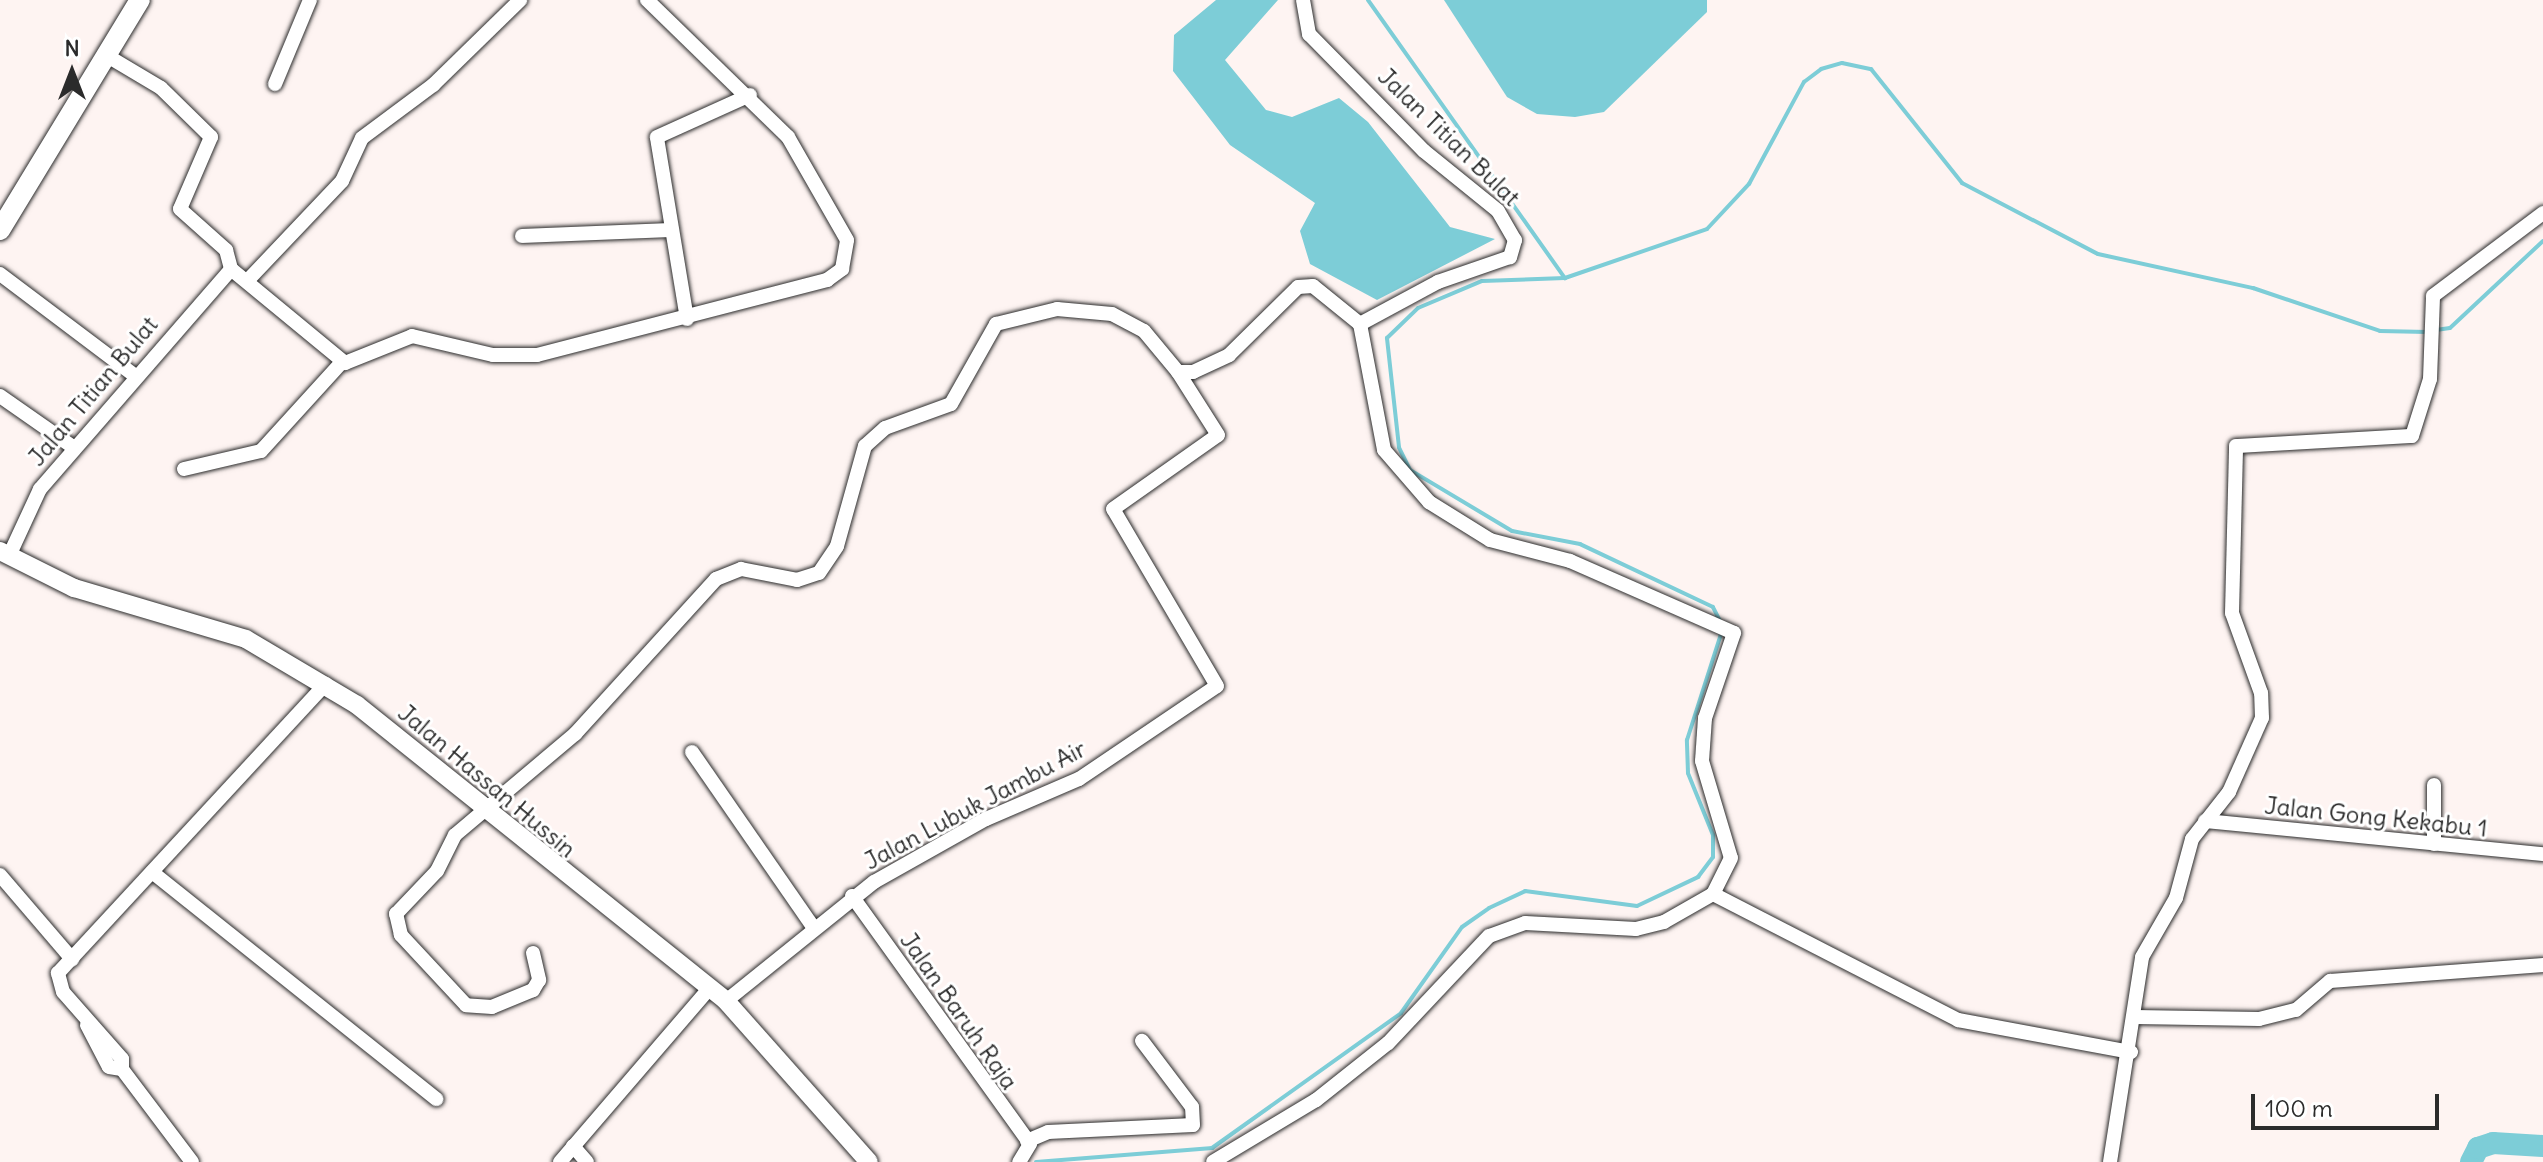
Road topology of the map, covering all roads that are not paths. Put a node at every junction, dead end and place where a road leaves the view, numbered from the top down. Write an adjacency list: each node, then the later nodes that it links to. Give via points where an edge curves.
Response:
1 (140, 0): 6 (main road)
2 (310, 0): 7 (street)
3 (520, 0): 15 (street, via 433,85 362,138 342,181)
4 (647, 0): 8 (street)
5 (1303, 0): 17 (street, Jalan Titian Bulat, via 1309,34 1424,151 1498,211 1515,240 1510,257 1438,282)
6 (104, 54): 10 (main road); 13 (street, via 161,88 211,137 180,209 226,250)
7 (275, 84)
8 (750, 95): 11 (street, via 657,137); 16 (street, via 804,163 843,230 846,259 827,280)
9 (2543, 213): 29 (street, via 2433,296 2426,406 2412,436 2236,446 2232,613 2261,693 2262,718 2229,792)
10 (0, 230)
11 (670, 230): 12 (street); 16 (street)
12 (522, 236)
13 (231, 269): 15 (street); 20 (street, Jalan Titian Bulat)
14 (0, 274): 20 (street)
15 (249, 279): 18 (street)
16 (687, 319): 18 (street, via 537,355 493,355 401,336)
17 (1360, 324): 19 (street, via 1302,285 1229,355 1201,371); 34 (street, via 1384,450 1429,502 1490,540 1570,561 1732,631 1736,640 1703,732 1707,789 1731,846 1729,867)
18 (341, 363): 23 (street, via 261,451)
19 (1178, 372): 28 (street, via 1144,331 1112,314 1057,309 1004,318 948,407 885,428 865,446 837,546 819,573 797,580 741,569 716,579 575,734); 35 (street, Jalan Lubuk Jambu Air, via 1218,435 1113,509 1218,681 1079,779 986,819)
20 (134, 375): 22 (street, Jalan Titian Bulat)
21 (0, 396): 22 (street)
22 (73, 447): 24 (street, Jalan Titian Bulat, via 40,489)
23 (184, 469)
24 (4, 554): 25 (street, Jalan Hassan Hussin, via 74,588 215,626)
25 (326, 684): 28 (street, Jalan Hassan Hussin, via 412,746); 32 (street)
26 (692, 752): 36 (street)
27 (2434, 785): 30 (street)
28 (481, 810): 37 (street, via 396,914 396,925 474,1007 492,1007 538,985); 40 (street, Jalan Hassan Hussin)
29 (2205, 821): 30 (street, Jalan Gong Kekabu 1); 42 (street, via 2142,957)
30 (2434, 844): 31 (street, Jalan Gong Kekabu 1)
31 (2543, 854)
32 (152, 872): 38 (street); 45 (street)
33 (0, 875): 38 (street)
34 (1713, 894): 44 (street, via 1958,1020); 53 (street, via 1636,929 1525,923 1489,936 1410,1025 1316,1100)
35 (852, 896): 36 (street, Jalan Lubuk Jambu Air); 46 (street, Jalan Baruh Raja)
36 (814, 928): 41 (street, Jalan Lubuk Jambu Air)
37 (533, 953)
38 (72, 959): 48 (street, via 57,975 109,1067 122,1069)
39 (2543, 965): 42 (street, via 2330,981 2296,1010 2259,1019)
40 (709, 989): 41 (street, Jalan Hassan Hussin); 47 (street)
41 (726, 1001): 51 (street, Jalan Hassan Hussin)
42 (2135, 1017): 44 (street)
43 (1142, 1041): 46 (street, via 1192,1107 1193,1125 1048,1132)
44 (2131, 1052): 54 (street)
45 (436, 1099)
46 (1029, 1145): 52 (street)
47 (573, 1146): 49 (street); 50 (street)
48 (192, 1162)
49 (560, 1162)
50 (587, 1162)
51 (869, 1162)
52 (1019, 1162)
53 (1213, 1162)
54 (2110, 1162)

